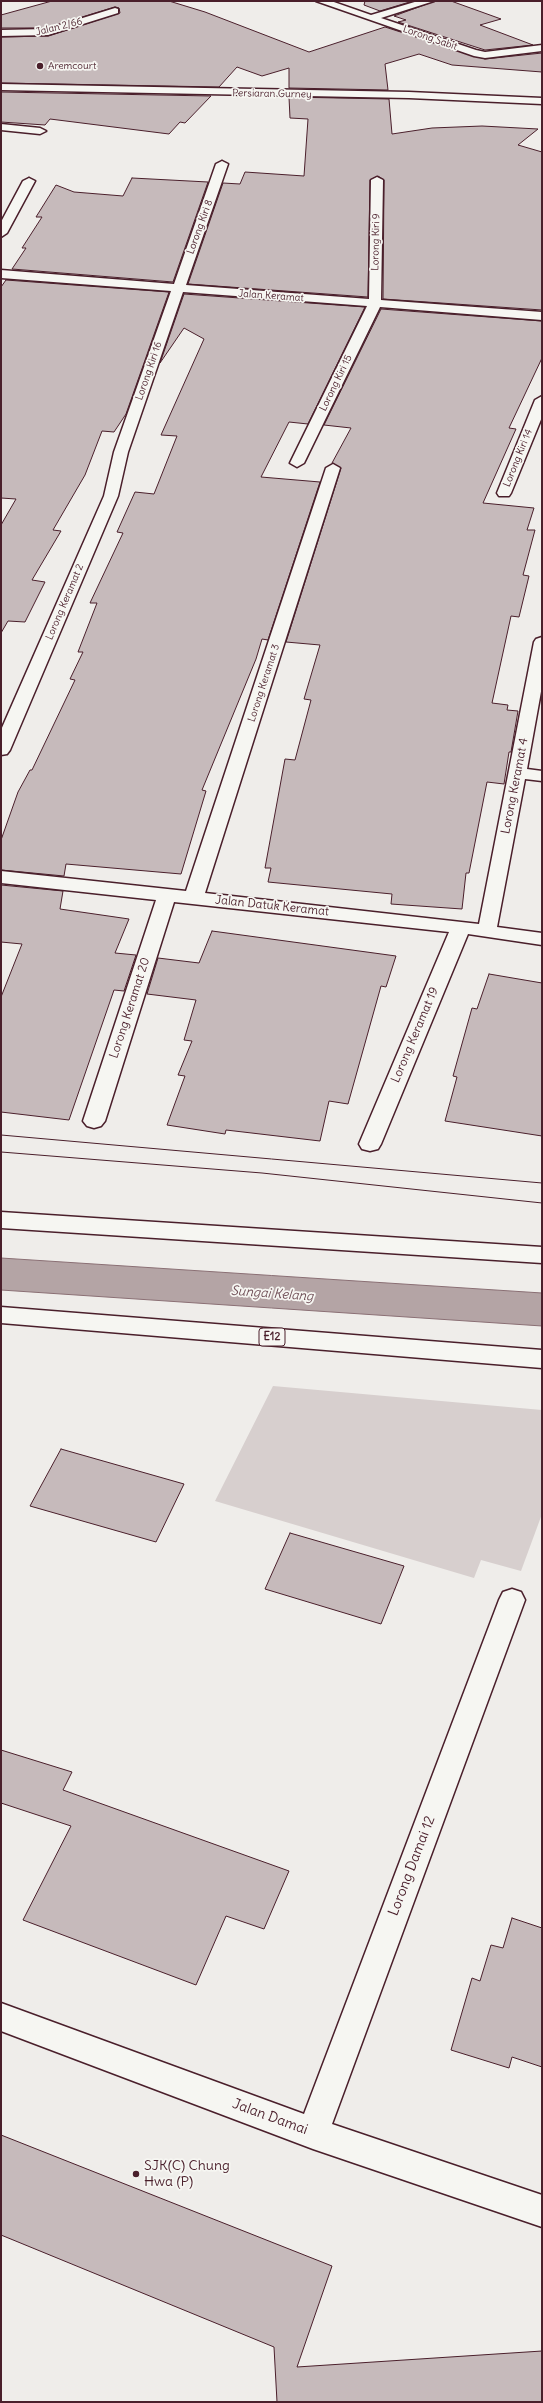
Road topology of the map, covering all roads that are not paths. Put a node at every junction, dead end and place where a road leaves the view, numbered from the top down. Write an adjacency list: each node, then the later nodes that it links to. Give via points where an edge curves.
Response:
1 (321, 1): 4 (main road, Lorong Sabit)
2 (429, 1): 4 (main road)
3 (115, 11): 5 (main road, Jalan 2/66, via 48,32)
4 (370, 18): 6 (main road, Lorong Sabit, via 485,55)
5 (1, 33)
6 (542, 48)
7 (1, 87): 8 (main road, Persiaran Gurney, via 409,95)
8 (542, 101)
9 (1, 127): 10 (main road)
10 (40, 131)
11 (222, 164): 16 (main road, Lorong Kiri 8)
12 (378, 180): 17 (main road, Lorong Kiri 9)
13 (29, 181): 14 (main road)
14 (1, 233)
15 (1, 274): 16 (main road, Jalan Keramat)
16 (178, 289): 17 (main road, Jalan Keramat); 20 (main road, Lorong Kiri 16)
17 (375, 304): 18 (main road, Jalan Keramat); 21 (main road, Lorong Kiri 15)
18 (542, 316)
19 (542, 400): 23 (main road, Lorong Kiri 14)
20 (121, 452): 25 (main road, Lorong Keramat 2, via 111,496)
21 (297, 463)
22 (333, 468): 30 (main road, Lorong Keramat 3)
23 (504, 493)
24 (542, 642): 26 (main road, Lorong Keramat 4)
25 (1, 750)
26 (519, 772): 27 (main road); 32 (main road, Lorong Keramat 4)
27 (542, 776)
28 (1, 877): 29 (main road, Jalan Datuk Keramat)
29 (167, 894): 30 (main road, Jalan Datuk Keramat); 34 (main road, Lorong Keramat 20)
30 (194, 897): 31 (main road, Jalan Datuk Keramat)
31 (461, 927): 32 (main road, Jalan Datuk Keramat); 35 (main road, Lorong Keramat 19)
32 (487, 930): 33 (main road, Jalan Datuk Keramat)
33 (542, 939)
34 (94, 1121)
35 (370, 1144)
36 (1, 1220): 37 (main road)
37 (542, 1255)
38 (1, 1316): 39 (main road, E12)
39 (542, 1359)
40 (512, 1600): 42 (main road, Lorong Damai 12)
41 (1, 2017): 42 (main road, Jalan Damai)
42 (313, 2133): 43 (main road, Jalan Damai)
43 (542, 2211)

